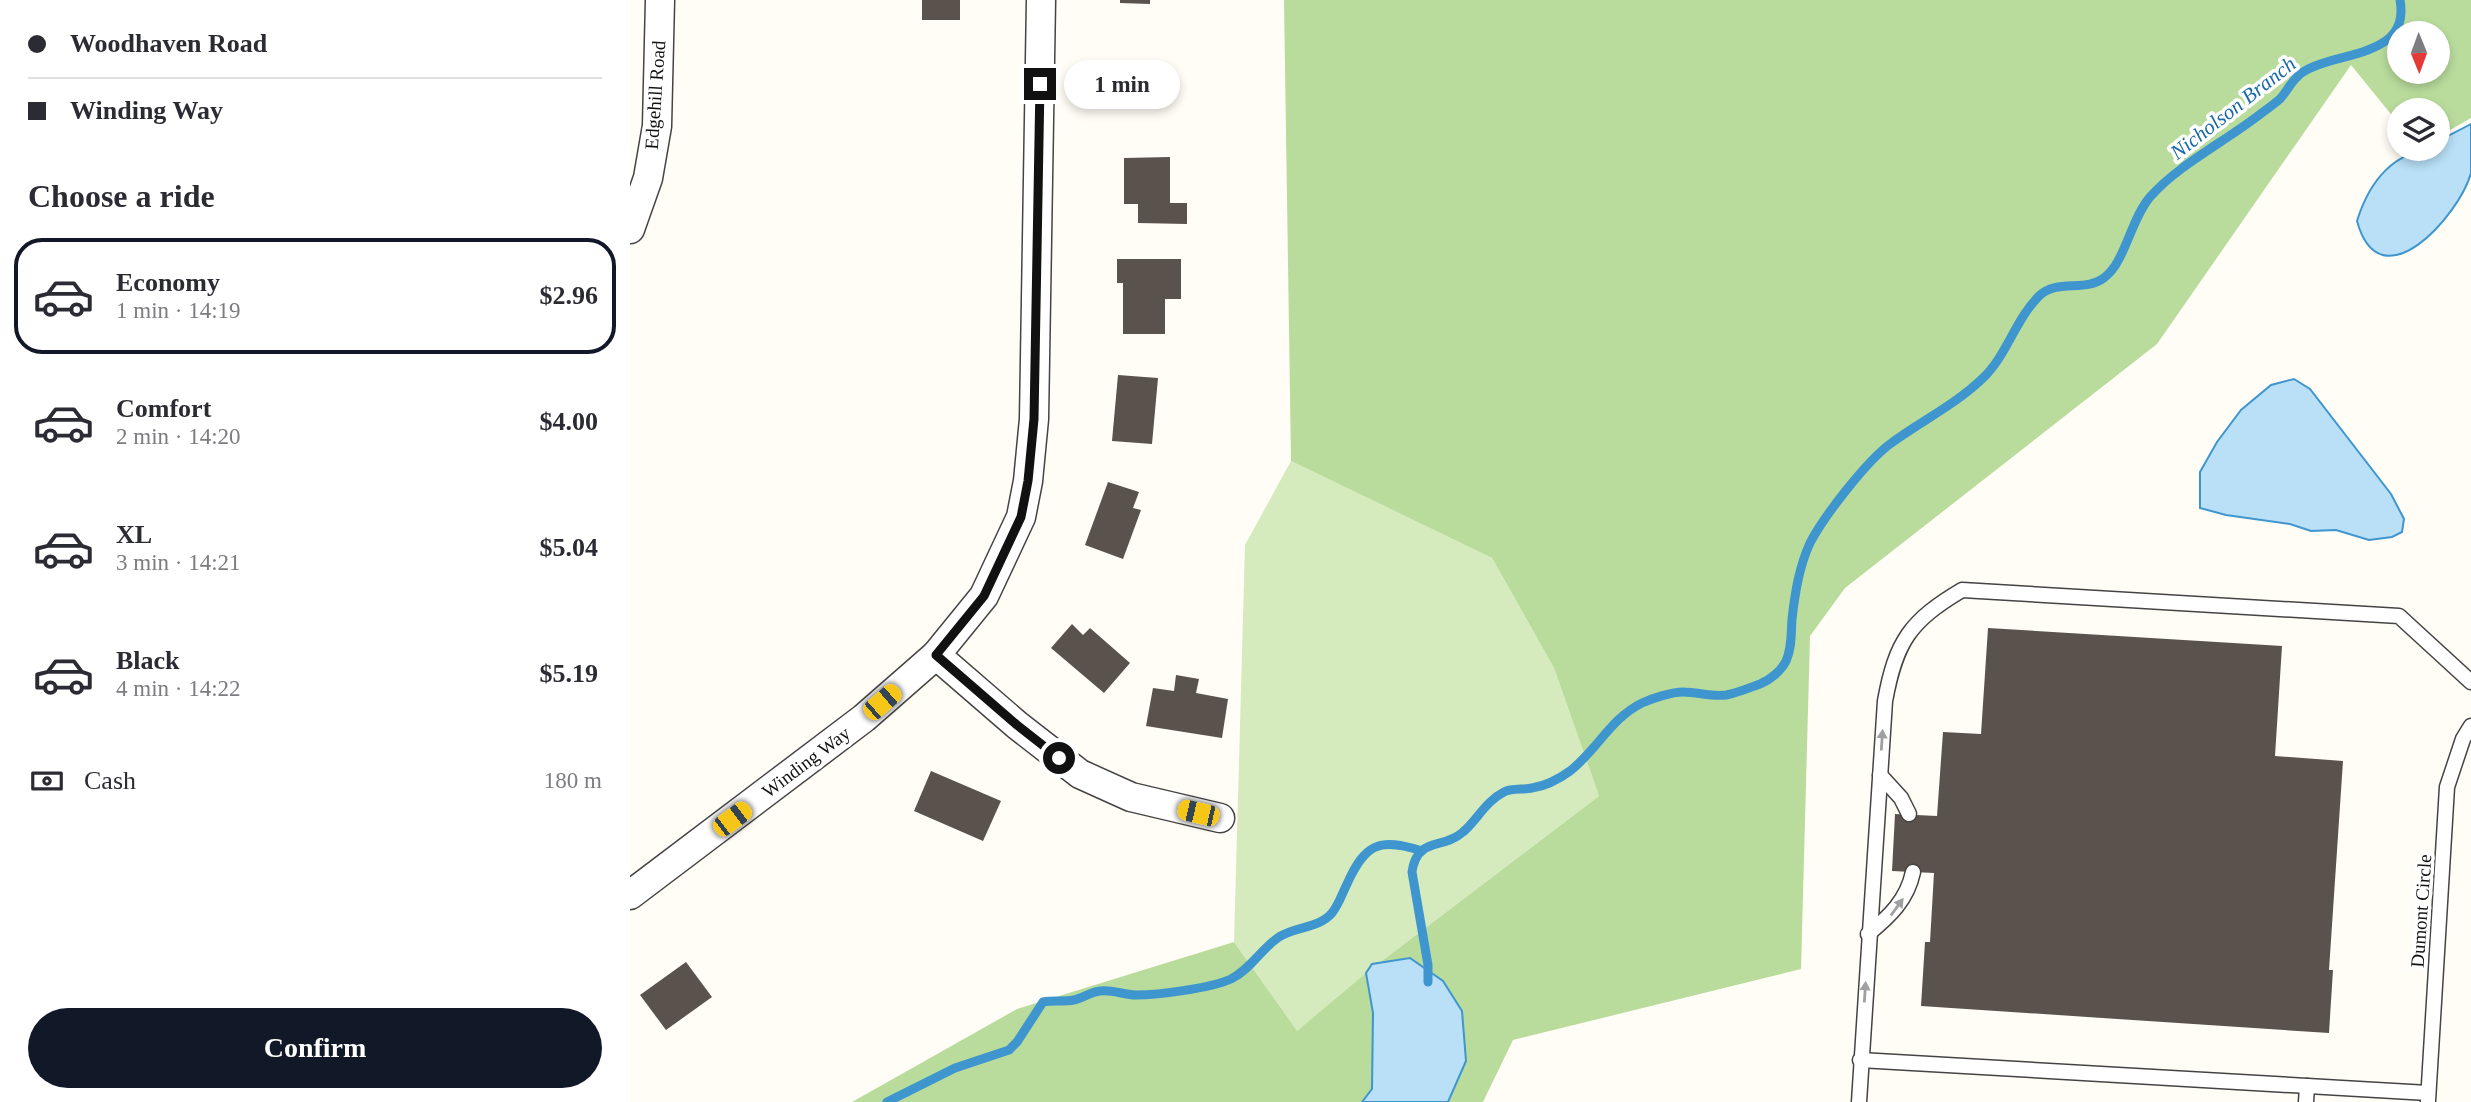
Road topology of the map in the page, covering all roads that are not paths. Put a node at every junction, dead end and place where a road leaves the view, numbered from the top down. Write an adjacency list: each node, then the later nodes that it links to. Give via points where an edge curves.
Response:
1 (660, 0): 3 (street, Edgehill Road, via 657,126 648,178)
2 (1041, 0): 4 (street, Winding Way, via 1034,419 1028,481 1021,517 984,596)
3 (630, 229)
4 (936, 655): 9 (street, via 1080,774 1131,797); 11 (street, Winding Way, via 864,718)
5 (2471, 682): 7 (lane, one-way to 5, via 1891,666 1907,634 1932,608 1962,590 2399,616)
6 (2471, 726): 15 (lane, Dumont Circle, via 2448,787)
7 (1880, 775): 8 (lane, via 1901,797); 12 (lane)
8 (1909, 814)
9 (1220, 818)
10 (1913, 872): 12 (lane, one-way to 10, via 1893,914)
11 (630, 895)
12 (1868, 934): 13 (lane, one-way to 12)
13 (1860, 1060): 14 (lane); 16 (lane)
14 (2307, 1086): 15 (lane); 17 (lane)
15 (2428, 1098)
16 (1859, 1102)
17 (2306, 1102)

